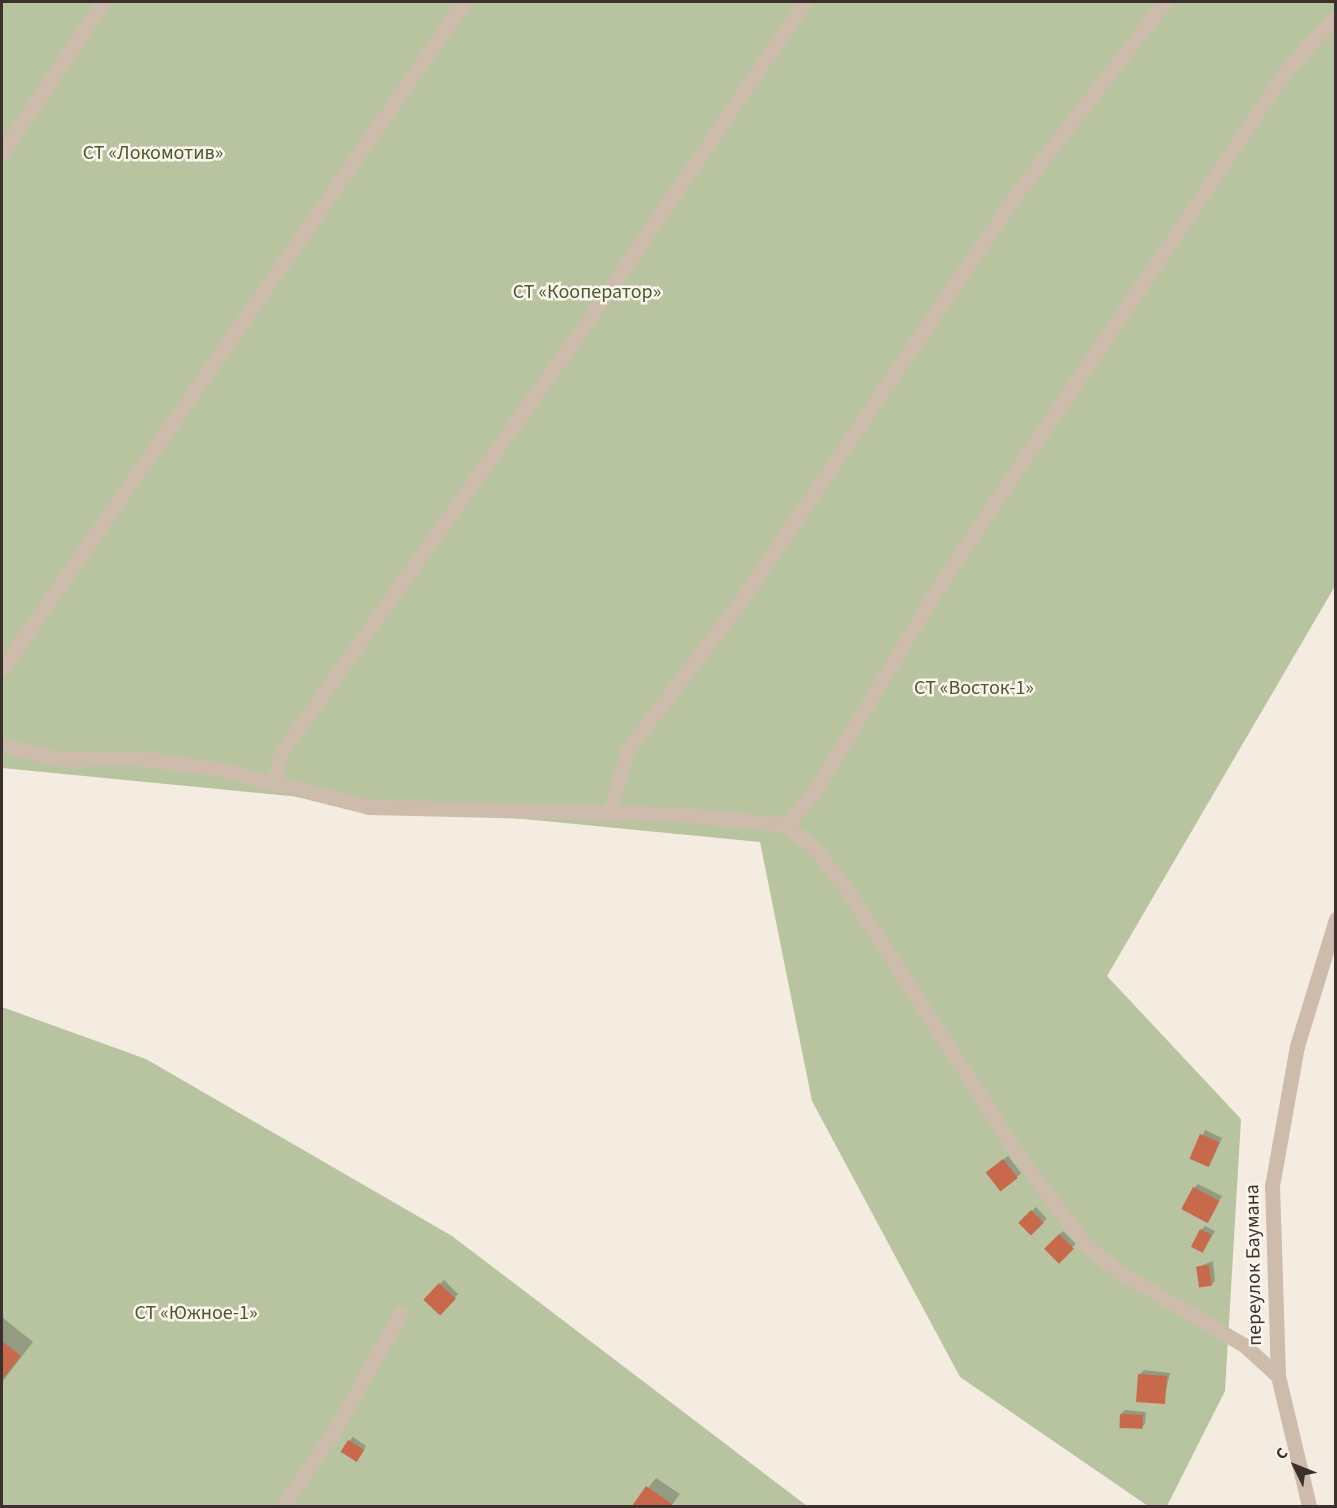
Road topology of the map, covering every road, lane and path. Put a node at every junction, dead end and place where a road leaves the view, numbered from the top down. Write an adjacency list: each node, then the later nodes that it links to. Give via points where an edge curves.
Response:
1 (103, 2): 6 (street)
2 (464, 2): 7 (street)
3 (805, 2): 9 (street, via 594,312 281,753)
4 (1165, 2): 10 (street, via 1016,194 740,602 628,749)
5 (1335, 16): 11 (street, via 1288,68 944,578 818,786)
6 (2, 153)
7 (2, 669)
8 (2, 745): 9 (street, via 60,759 136,758 218,769)
9 (273, 783): 10 (street, via 369,807)
10 (609, 814): 11 (street, via 751,817)
11 (787, 825): 14 (street, via 816,850 852,897 1018,1155 1085,1244 1116,1270 1244,1345)
12 (1335, 920): 14 (street, переулок Баумана, via 1297,1046 1272,1186)
13 (400, 1314): 15 (street, via 336,1428)
14 (1278, 1376): 16 (street, переулок Баумана)
15 (283, 1506)
16 (1309, 1506)

